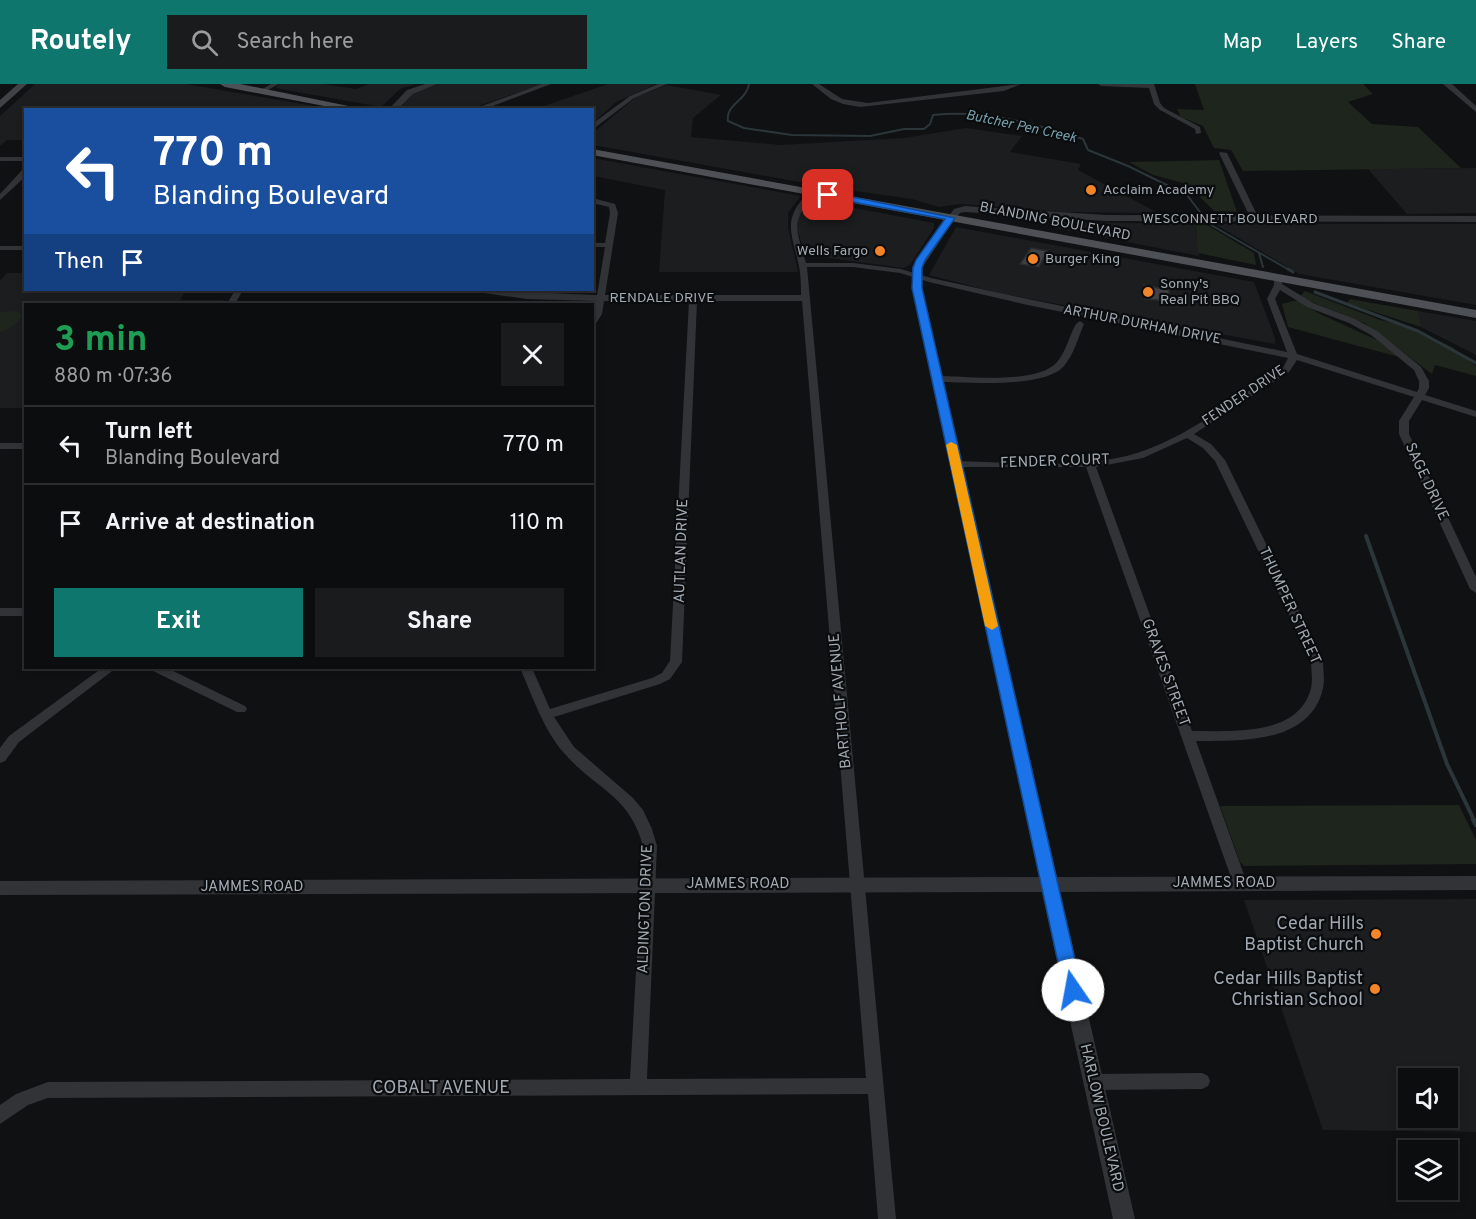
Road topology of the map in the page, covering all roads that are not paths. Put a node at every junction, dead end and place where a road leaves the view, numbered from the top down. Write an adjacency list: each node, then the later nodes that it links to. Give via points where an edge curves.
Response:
1 (22, 84): 13 (main road)
2 (225, 84): 12 (main road)
3 (276, 84): 12 (street)
4 (433, 84): 15 (street, via 410,92)
5 (548, 84): 16 (street)
6 (664, 84): 18 (street, via 632,97)
7 (815, 84): 8 (street, via 831,98 868,105)
8 (1018, 84)
9 (1101, 84): 11 (street)
10 (1447, 84): 17 (street)
11 (1151, 85): 19 (street, via 1157,104 1198,128)
12 (262, 91): 14 (main road)
13 (0, 105)
14 (352, 108)
15 (394, 108)
16 (480, 108)
17 (1476, 110)
18 (594, 126)
19 (1198, 133)
20 (594, 152): 25 (main road, BLANDING BOULEVARD)
21 (1223, 153): 30 (street)
22 (0, 159): 23 (street)
23 (24, 159)
24 (24, 173): 26 (street)
25 (814, 192): 29 (main road, BLANDING BOULEVARD); 37 (street, BARTHOLF AVENUE, via 792,220)
26 (0, 198)
27 (594, 201): 34 (street, via 612,206)
28 (1021, 214): 29 (street, WESCONNETT BOULEVARD, via 965,209); 30 (street, WESCONNETT BOULEVARD); 32 (street, via 1013,220)
29 (951, 218): 32 (main road, BLANDING BOULEVARD); 38 (street, via 921,260)
30 (1255, 219): 31 (street, WESCONNETT BOULEVARD)
31 (1476, 219)
32 (1016, 230): 39 (main road, BLANDING BOULEVARD)
33 (594, 245): 34 (street)
34 (608, 245): 41 (street)
35 (0, 248): 36 (street)
36 (24, 248)
37 (803, 265): 38 (street, ARTHUR DURHAM DRIVE, via 866,266); 43 (street, BARTHOLF AVENUE)
38 (917, 276): 47 (street, ARTHUR DURHAM DRIVE); 48 (street, HARLOW BOULEVARD)
39 (1278, 281): 44 (main road, BLANDING BOULEVARD); 47 (street, FENDER DRIVE, via 1271,298); 49 (street, via 1310,305 1374,333 1418,369 1424,381)
40 (491, 291): 41 (street, RENDALE DRIVE)
41 (601, 298): 42 (street, RENDALE DRIVE); 45 (street)
42 (693, 298): 43 (street, RENDALE DRIVE); 63 (street, AUTLAN DRIVE, via 676,662 666,676 656,681)
43 (805, 298): 68 (street, BARTHOLF AVENUE)
44 (1476, 314)
45 (594, 320)
46 (1080, 324): 48 (street, via 1059,365 1045,374)
47 (1293, 356): 49 (street, ARTHUR DURHAM DRIVE); 51 (street, FENDER DRIVE, via 1286,370)
48 (937, 379): 55 (street, HARLOW BOULEVARD)
49 (1419, 396): 50 (street, ARTHUR DURHAM DRIVE); 56 (street, SAGE DRIVE, via 1404,421 1404,434)
50 (1476, 414)
51 (1186, 435): 54 (street, FENDER COURT, via 1140,455); 64 (street, THUMPER STREET, via 1220,460 1317,660 1320,678 1318,694 1310,708 1284,728 1251,736)
52 (0, 446): 53 (street)
53 (24, 446)
54 (1090, 464): 55 (street, FENDER COURT); 64 (street, GRAVES STREET)
55 (955, 465): 69 (street, HARLOW BOULEVARD)
56 (1476, 589)
57 (0, 612): 58 (street)
58 (24, 612)
59 (109, 669): 65 (street)
60 (159, 669): 62 (street)
61 (526, 669): 63 (street, ALDINGTON DRIVE)
62 (241, 709)
63 (548, 714): 70 (street, ALDINGTON DRIVE, via 569,750 628,800 643,820 650,846)
64 (1188, 736): 67 (street, GRAVES STREET)
65 (2, 751)
66 (1476, 882): 67 (street, JAMMES ROAD)
67 (1240, 883): 69 (street, JAMMES ROAD)
68 (857, 884): 69 (street, JAMMES ROAD); 70 (street, JAMMES ROAD); 74 (street, BARTHOLF AVENUE)
69 (1049, 884): 73 (street, HARLOW BOULEVARD)
70 (648, 885): 71 (street, JAMMES ROAD); 75 (street, ALDINGTON DRIVE)
71 (0, 888)
72 (1202, 1081): 73 (street)
73 (1093, 1082): 78 (street, HARLOW BOULEVARD)
74 (875, 1086): 75 (street, COBALT AVENUE); 77 (street, BARTHOLF AVENUE)
75 (638, 1087): 76 (street, COBALT AVENUE, via 48,1090 29,1095)
76 (5, 1111)
77 (887, 1219)
78 (1124, 1219)

